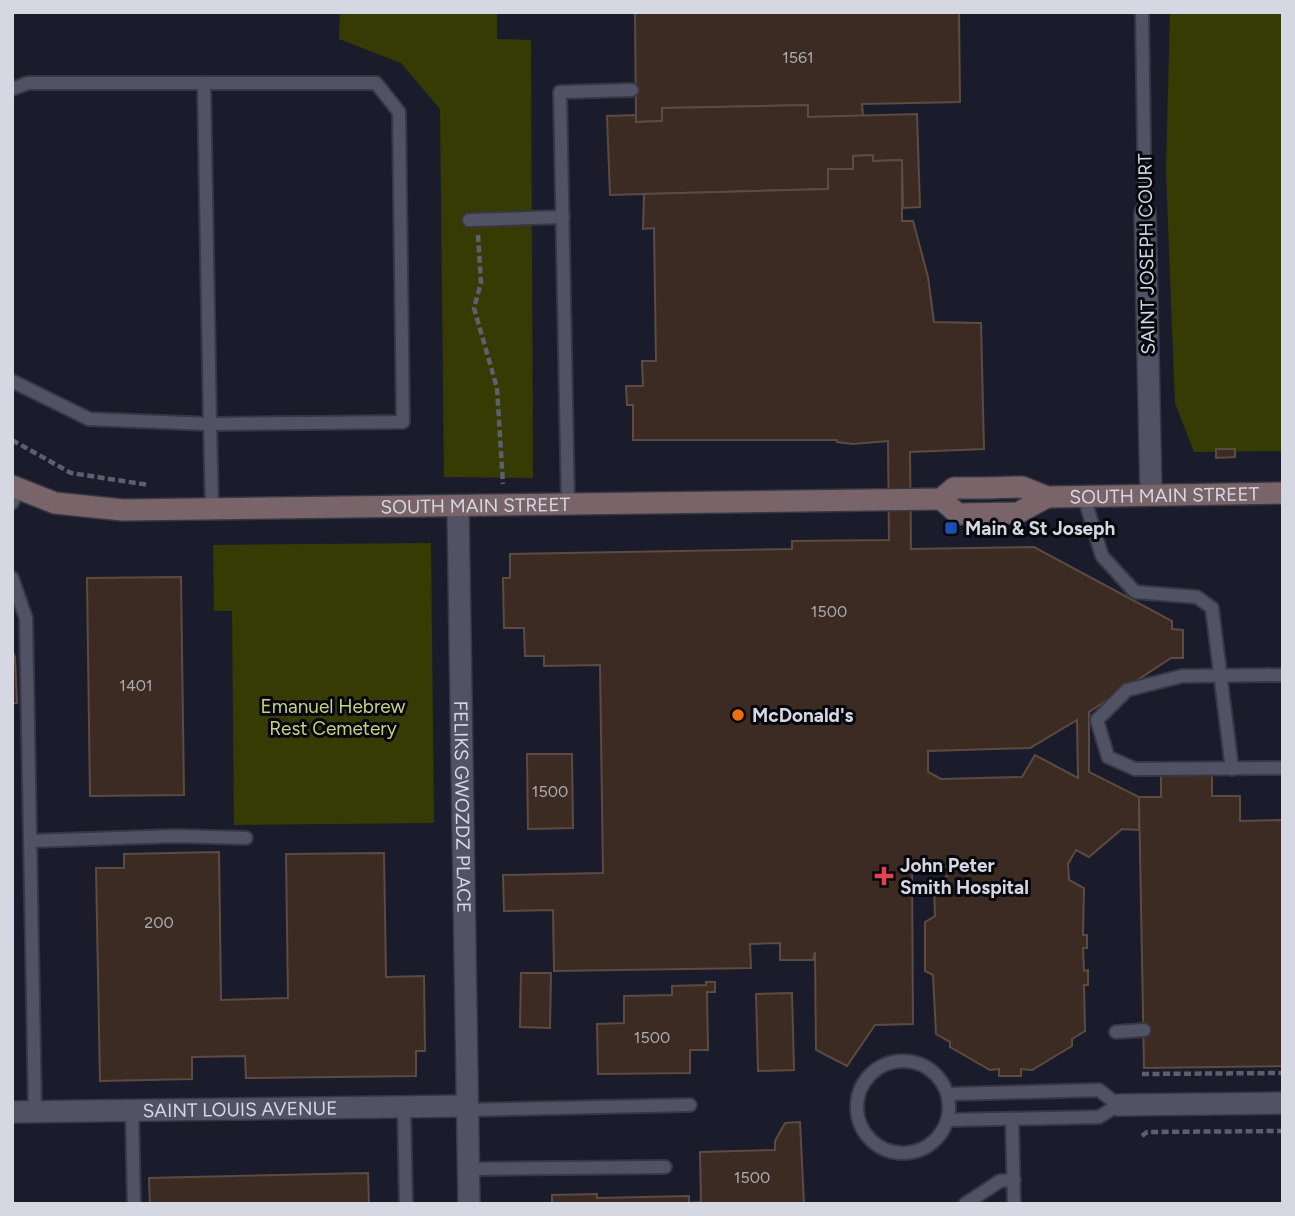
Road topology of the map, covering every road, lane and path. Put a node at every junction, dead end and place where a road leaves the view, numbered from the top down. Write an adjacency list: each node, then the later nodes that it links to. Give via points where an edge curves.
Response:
1 (1142, 12): 5 (lane, SAINT JOSEPH COURT)
2 (204, 83): 3 (lane, via 28,83); 9 (lane); 9 (lane, via 376,83 399,112 403,422)
3 (12, 89)
4 (632, 90): 6 (lane, via 560,92)
5 (1145, 213): 15 (street, SAINT JOSEPH COURT)
6 (563, 217): 7 (lane); 17 (lane)
7 (469, 219): 11 (path, via 477,230 481,254 481,283 474,308 497,388 503,485)
8 (12, 381): 9 (lane, via 89,419)
9 (211, 424): 19 (lane)
10 (12, 440): 12 (path, via 71,473)
11 (489, 485)
12 (152, 486)
13 (14, 493): 19 (street, SOUTH MAIN STREET, via 92,508)
14 (1283, 493): 15 (street, SOUTH MAIN STREET)
15 (1151, 495): 16 (street, SOUTH MAIN STREET)
16 (1084, 497): 17 (street, SOUTH MAIN STREET, via 1047,497 1018,513 958,514 941,499); 22 (lane, via 1102,556 1135,592 1197,597 1212,608)
17 (568, 505): 18 (street, SOUTH MAIN STREET)
18 (458, 508): 19 (street, SOUTH MAIN STREET); 36 (street, FELIKS GWOZDZ PLACE)
19 (212, 510)
20 (12, 578): 26 (lane, via 26,618)
21 (1283, 675): 22 (lane)
22 (1219, 676): 24 (lane); 24 (lane, via 1182,676 1127,690 1097,720 1108,757 1135,769)
23 (1283, 768): 24 (lane)
24 (1232, 769)
25 (246, 838): 26 (lane)
26 (30, 841): 38 (lane)
27 (1144, 1030): 28 (lane)
28 (1116, 1032)
29 (1283, 1073): 30 (path)
30 (1142, 1074)
31 (948, 1094): 34 (lane, via 1099,1090); 41 (lane); 41 (lane, via 935,1072 901,1060 868,1077 861,1087 857,1112 867,1135 899,1153 934,1142)
32 (1283, 1102): 34 (street)
33 (690, 1105): 36 (lane)
34 (1118, 1105): 40 (lane, via 1099,1117)
35 (404, 1107): 36 (street, SAINT LOUIS AVENUE); 37 (street, SAINT LOUIS AVENUE); 48 (lane)
36 (467, 1108): 45 (street, FELIKS GWOZDZ PLACE)
37 (132, 1110): 38 (street, SAINT LOUIS AVENUE); 47 (lane)
38 (35, 1111): 39 (street, SAINT LOUIS AVENUE)
39 (12, 1112)
40 (1012, 1119): 41 (lane); 46 (lane)
41 (948, 1121)
42 (1283, 1131): 43 (path, via 1147,1132)
43 (1142, 1136)
44 (665, 1167): 45 (lane)
45 (468, 1169): 49 (street, FELIKS GWOZDZ PLACE)
46 (1014, 1180): 50 (lane, via 1000,1181); 51 (lane)
47 (134, 1204)
48 (406, 1204)
49 (469, 1204)
50 (965, 1204)
51 (1014, 1204)

